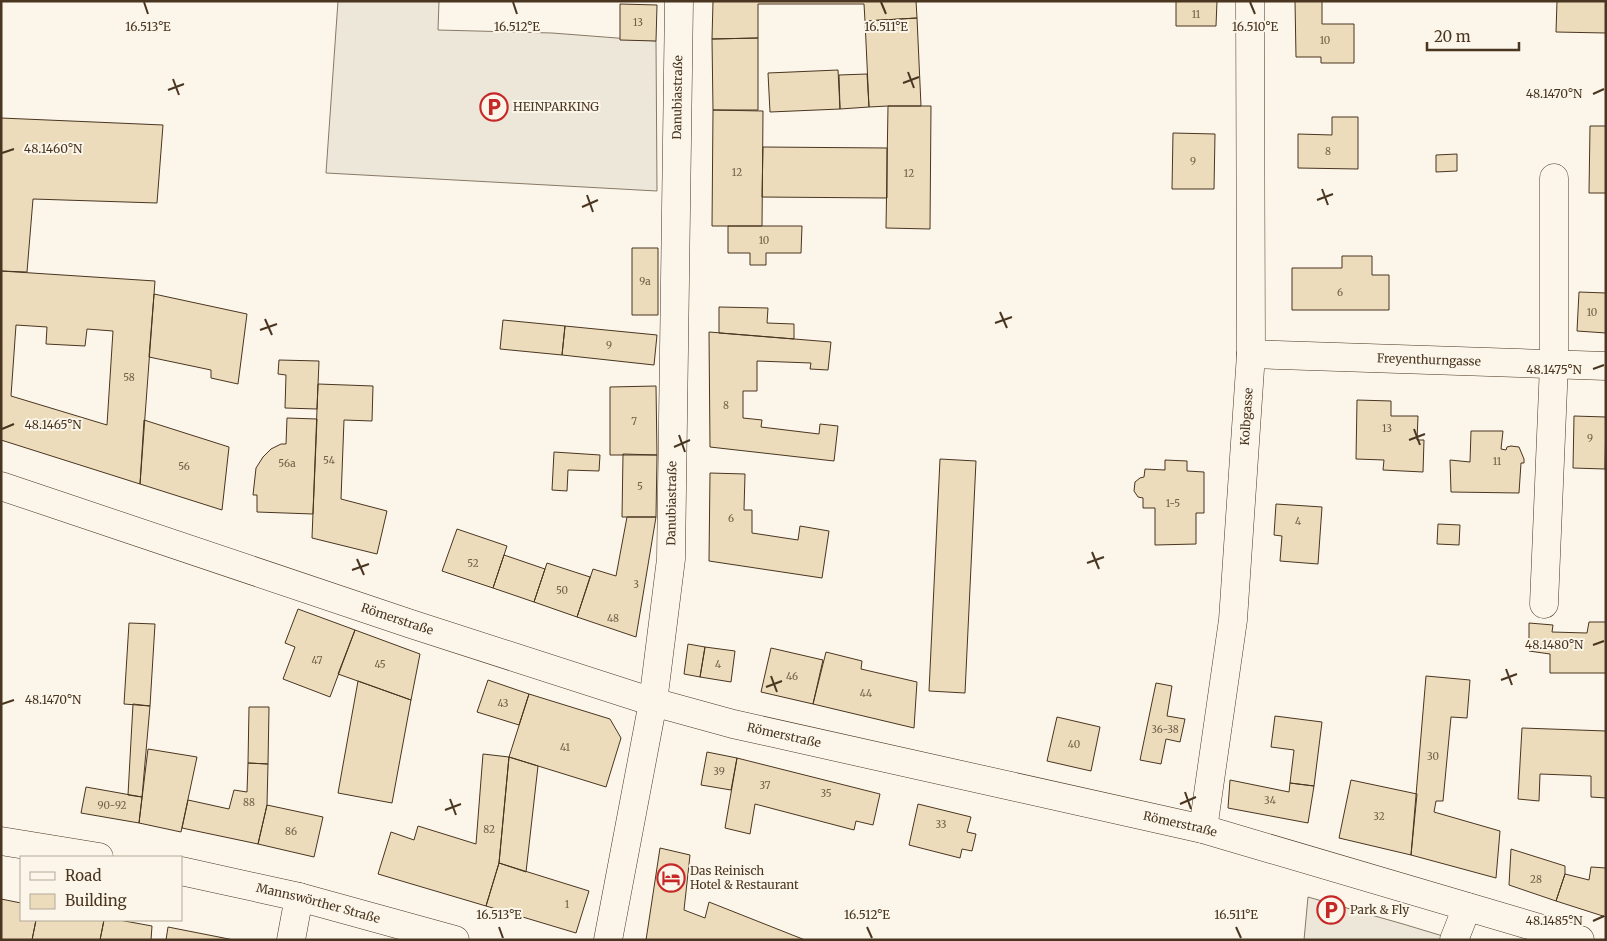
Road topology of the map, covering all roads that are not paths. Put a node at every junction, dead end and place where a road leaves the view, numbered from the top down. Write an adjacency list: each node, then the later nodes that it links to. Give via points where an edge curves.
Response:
1 (679, 1): 9 (street, Danubiastraße, via 671,559)
2 (1250, 1): 4 (street, Kolbgasse)
3 (1554, 178): 5 (street)
4 (1251, 354): 5 (street, Freyenthurngasse); 10 (street, Kolbgasse, via 1233,620)
5 (1554, 364): 6 (street, Freyenthurngasse); 8 (street)
6 (1606, 366)
7 (1, 486): 9 (street, Römerstraße)
8 (1544, 604)
9 (653, 702): 10 (street, Römerstraße, via 734,724); 18 (street, Danubiastraße)
10 (1203, 829): 15 (street, Römerstraße)
11 (1, 841): 12 (street)
12 (93, 856)
13 (182, 871): 14 (street, Mannswörther Straße)
14 (298, 897): 16 (street); 17 (street, Mannswörther Straße)
15 (1467, 907): 19 (street); 20 (street, Römerstraße)
16 (291, 940)
17 (455, 940)
18 (608, 940)
19 (1454, 940)
20 (1580, 940)

